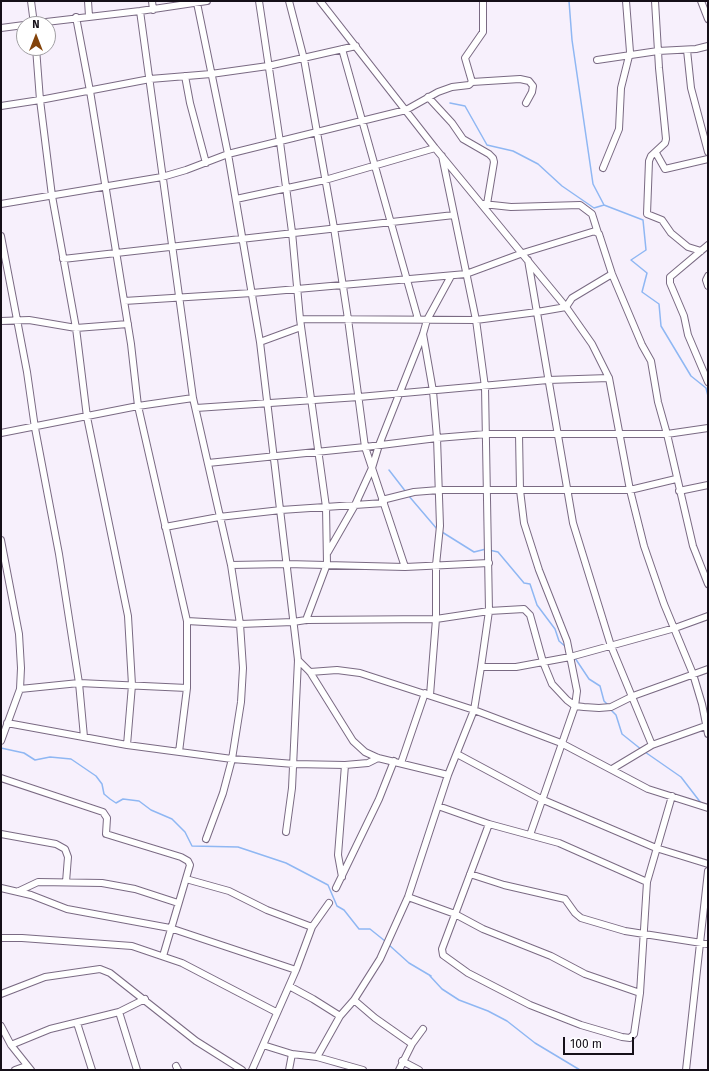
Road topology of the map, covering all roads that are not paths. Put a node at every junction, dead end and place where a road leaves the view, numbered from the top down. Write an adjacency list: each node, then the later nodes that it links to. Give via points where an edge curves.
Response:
1 (31, 1): 15 (street)
2 (88, 1): 16 (street)
3 (152, 1): 13 (street)
4 (206, 1): 12 (street)
5 (259, 1): 31 (street)
6 (289, 1): 29 (street)
7 (320, 1): 22 (street)
8 (483, 1): 35 (street, via 483,32 465,58)
9 (626, 1): 28 (street)
10 (655, 1): 26 (street)
11 (701, 1): 18 (street)
12 (197, 3): 13 (street); 32 (street)
13 (154, 10): 14 (street)
14 (140, 11): 16 (street); 34 (street)
15 (32, 16)
16 (89, 16): 17 (street)
17 (76, 17): 19 (street); 36 (street)
18 (708, 19)
19 (56, 20)
20 (16, 26): 21 (street)
21 (1, 28)
22 (356, 46): 24 (street); 41 (street)
23 (708, 46): 25 (street)
24 (342, 49): 29 (street); 42 (street)
25 (687, 50): 26 (street); 47 (street, via 691,88)
26 (658, 51): 28 (street); 46 (street, via 666,139)
27 (37, 56): 38 (street)
28 (630, 56): 30 (street); 53 (street, via 621,88 619,128)
29 (304, 59): 31 (street); 43 (street)
30 (597, 60)
31 (268, 66): 32 (street); 44 (street)
32 (212, 74): 33 (street); 48 (street)
33 (185, 76): 34 (street); 51 (street)
34 (150, 79): 36 (street); 54 (street)
35 (472, 82): 37 (street, via 470,85 452,87); 39 (street, via 520,79 529,81 533,86)
36 (90, 91): 38 (street); 56 (street)
37 (428, 97): 41 (street); 61 (street, via 463,139 493,158)
38 (40, 100): 40 (street); 58 (street)
39 (526, 103)
40 (1, 106)
41 (406, 110): 42 (street); 45 (street)
42 (361, 122): 43 (street); 52 (street)
43 (316, 132): 44 (street); 55 (street)
44 (280, 142): 48 (street); 57 (street)
45 (435, 148): 49 (street); 52 (street)
46 (656, 152): 50 (street, via 665,169); 71 (street, via 650,161 647,214 662,220 671,234 688,247)
47 (708, 152)
48 (228, 154): 51 (street); 59 (street)
49 (442, 156): 61 (street); 62 (street)
50 (708, 159)
51 (206, 163): 54 (street)
52 (375, 166): 55 (street); 63 (street)
53 (603, 168)
54 (162, 177): 56 (street); 69 (street)
55 (325, 180): 57 (street); 64 (street)
56 (105, 186): 58 (street); 72 (street)
57 (286, 188): 59 (street); 65 (street)
58 (52, 196): 60 (street); 74 (street)
59 (236, 199): 68 (street)
60 (1, 204)
61 (484, 204): 66 (street, via 517,207 580,205 592,214); 73 (street)
62 (454, 215): 63 (street); 76 (street)
63 (391, 224): 64 (street); 80 (street)
64 (334, 228): 65 (street); 81 (street)
65 (292, 232): 68 (street); 83 (street)
66 (599, 234): 73 (street, via 592,231); 77 (street)
67 (1, 236): 89 (street)
68 (242, 237): 69 (street); 84 (street)
69 (171, 245): 72 (street); 85 (street)
70 (708, 246): 71 (street)
71 (701, 251): 103 (street, via 670,277 670,283)
72 (116, 252): 74 (street); 86 (street)
73 (522, 253): 75 (street); 76 (street)
74 (63, 259): 98 (street)
75 (528, 260): 87 (street); 88 (street)
76 (466, 274): 78 (street); 94 (street)
77 (612, 274): 87 (street, via 572,298); 120 (street, via 651,361)
78 (451, 276): 80 (street); 93 (street)
79 (708, 276): 82 (street)
80 (407, 279): 81 (street); 92 (street)
81 (343, 284): 83 (street); 91 (street)
82 (708, 286)
83 (297, 288): 84 (street); 90 (street)
84 (252, 293): 85 (street); 100 (street)
85 (179, 298): 86 (street); 107 (street)
86 (124, 301): 96 (street)
87 (566, 307): 88 (street); 101 (street, via 592,344)
88 (537, 312): 94 (street); 102 (street)
89 (17, 319): 95 (street); 98 (street); 114 (street, via 28,372)
90 (300, 319): 91 (street); 97 (street)
91 (348, 319): 92 (street); 108 (street)
92 (418, 320): 93 (street)
93 (427, 320): 94 (street); 99 (street)
94 (476, 320): 104 (street)
95 (1, 321)
96 (128, 324): 98 (street); 111 (street)
97 (301, 327): 100 (street); 109 (street)
98 (76, 328): 113 (street)
99 (423, 334): 105 (street); 106 (street)
100 (260, 342): 110 (street)
101 (609, 378): 102 (street); 121 (street)
102 (548, 380): 104 (street); 119 (street)
103 (708, 382)
104 (485, 387): 105 (street); 117 (street)
105 (433, 391): 106 (street); 122 (street)
106 (399, 394): 108 (street); 123 (street)
107 (193, 398): 111 (street); 112 (street)
108 (359, 398): 109 (street); 124 (street)
109 (312, 399): 110 (street); 125 (street)
110 (267, 403): 112 (street); 126 (street)
111 (138, 406): 113 (street); 142 (street)
112 (196, 408): 127 (street)
113 (87, 417): 114 (street); 169 (street, via 128,616)
114 (35, 428): 116 (street); 168 (street, via 59,554)
115 (708, 428): 120 (street)
116 (1, 433)
117 (486, 434): 118 (street); 122 (street); 132 (street)
118 (519, 434): 119 (street); 133 (street)
119 (558, 434): 121 (street); 135 (street)
120 (667, 434): 121 (street); 129 (street)
121 (620, 435): 134 (street)
122 (437, 438): 123 (street); 131 (street)
123 (379, 445): 124 (street); 128 (street)
124 (365, 447): 125 (street); 128 (street)
125 (319, 451): 126 (street); 139 (street)
126 (274, 456): 127 (street); 140 (street)
127 (208, 463): 141 (street)
128 (372, 468): 137 (street); 138 (street)
129 (676, 479): 134 (street); 136 (street)
130 (708, 485): 136 (street)
131 (439, 490): 132 (street); 137 (street, via 414,492); 149 (street, via 440,526)
132 (488, 490): 133 (street); 145 (street)
133 (520, 490): 135 (street); 161 (street, via 527,535 567,641)
134 (630, 490): 135 (street); 159 (street, via 653,574)
135 (569, 491): 160 (street, via 573,523)
136 (679, 491): 151 (street, via 693,546)
137 (383, 501): 138 (street); 150 (street)
138 (355, 505): 139 (street); 144 (street)
139 (326, 507): 140 (street); 144 (street)
140 (280, 510): 141 (street); 146 (street)
141 (219, 517): 142 (street); 148 (street)
142 (165, 527): 156 (street)
143 (1, 540): 171 (street, via 20,634)
144 (327, 554): 147 (street)
145 (489, 563): 149 (street); 152 (street)
146 (287, 564): 147 (street); 148 (street); 157 (street)
147 (327, 564): 150 (street); 155 (street)
148 (231, 565): 158 (street)
149 (436, 565): 150 (street); 154 (street)
150 (405, 567)
151 (708, 584)
152 (489, 611): 154 (street); 163 (street, via 528,611); 164 (street)
153 (708, 616): 159 (street)
154 (436, 619): 155 (street); 172 (street)
155 (306, 620): 157 (street)
156 (187, 621): 158 (street); 170 (street)
157 (293, 622): 158 (street); 162 (street)
158 (240, 624): 187 (street, via 241,702)
159 (675, 628): 160 (street); 167 (street)
160 (611, 646): 161 (street); 173 (street)
161 (570, 657): 163 (street); 174 (street, via 577,691)
162 (298, 660): 166 (street); 190 (street)
163 (543, 662): 164 (street, via 510,667); 174 (street, via 552,684)
164 (481, 667): 175 (street)
165 (708, 669): 167 (street)
166 (310, 672): 172 (street, via 337,670 360,673); 186 (street, via 353,741 365,752)
167 (693, 674): 173 (street); 177 (street)
168 (79, 683): 169 (street); 171 (street); 179 (street)
169 (132, 685): 170 (street); 182 (street)
170 (187, 688): 184 (street)
171 (20, 689): 176 (street)
172 (427, 694): 175 (street); 189 (street)
173 (633, 696): 174 (street, via 605,708); 183 (street)
174 (575, 706): 181 (street)
175 (474, 710): 181 (street); 185 (street)
176 (8, 723): 179 (street); 180 (street)
177 (707, 725): 178 (street); 183 (street)
178 (708, 734)
179 (84, 737): 182 (street)
180 (1, 741)
181 (561, 744): 192 (street); 196 (street)
182 (127, 745): 184 (street)
183 (652, 745): 192 (street)
184 (179, 752): 187 (street)
185 (457, 754): 193 (street); 196 (street)
186 (378, 758): 188 (street); 191 (street, via 368,763)
187 (232, 759): 190 (street); 203 (street)
188 (394, 761): 189 (street); 208 (street)
189 (401, 763): 193 (street)
190 (294, 764): 191 (street); 200 (street)
191 (345, 765): 208 (street, via 338,855)
192 (612, 769): 195 (street, via 648,789)
193 (448, 775): 197 (street)
194 (1, 778): 209 (street, via 103,812 107,818 106,834 188,861 190,865)
195 (672, 796): 198 (street); 204 (street)
196 (541, 799): 202 (street); 204 (street)
197 (438, 806): 199 (street); 215 (street)
198 (708, 808)
199 (489, 824): 202 (street); 207 (street)
200 (286, 832)
201 (1, 834): 210 (street, via 56,844 65,849 68,857)
202 (530, 835): 211 (street, via 559,843)
203 (206, 839)
204 (656, 848): 205 (street); 211 (street)
205 (708, 864)
206 (708, 871): 223 (street)
207 (470, 874): 218 (street); 221 (street, via 565,899 580,918)
208 (342, 877): 213 (street)
209 (186, 880): 217 (street); 219 (street, via 229,891 267,910)
210 (66, 882): 214 (street, via 38,882); 217 (street, via 102,883 135,889)
211 (647, 882): 221 (street)
212 (1, 888): 214 (street)
213 (336, 888)
214 (19, 891): 220 (street, via 67,909)
215 (408, 896): 218 (street); 231 (street, via 380,959)
216 (328, 903): 219 (street)
217 (178, 904): 220 (street)
218 (455, 914): 228 (street, via 483,929 551,956 585,974); 228 (street, via 442,950 443,955 468,973 530,1005 580,1025 622,1038 630,1038 634,1034)
219 (312, 927): 226 (street)
220 (170, 928): 225 (street); 226 (street)
221 (644, 935): 223 (street); 228 (street)
222 (1, 938): 225 (street, via 132,946)
223 (699, 943): 224 (street); 254 (street)
224 (708, 944)
225 (164, 956): 233 (street)
226 (296, 970): 227 (street)
227 (289, 986): 233 (street); 234 (street)
228 (640, 993)
229 (1, 994): 230 (street, via 45,977 100,969 110,973)
230 (145, 999): 232 (street); 248 (street, via 196,1041)
231 (354, 1000): 234 (street); 238 (street)
232 (119, 1012): 235 (street); 247 (street)
233 (276, 1012): 240 (street)
234 (340, 1016): 242 (street)
235 (76, 1023): 239 (street, via 50,1029); 246 (street)
236 (1, 1026): 239 (street)
237 (423, 1029): 238 (street)
238 (412, 1044): 243 (street)
239 (11, 1045): 244 (street)
240 (263, 1045): 241 (street); 249 (street)
241 (292, 1054): 242 (street); 250 (street)
242 (317, 1057): 251 (street)
243 (402, 1061): 252 (street); 253 (street)
244 (29, 1068): 245 (street)
245 (15, 1070)
246 (92, 1070)
247 (137, 1070)
248 (242, 1070)
249 (252, 1070)
250 (289, 1070)
251 (363, 1070)
252 (399, 1070)
253 (419, 1070)
254 (686, 1070)

